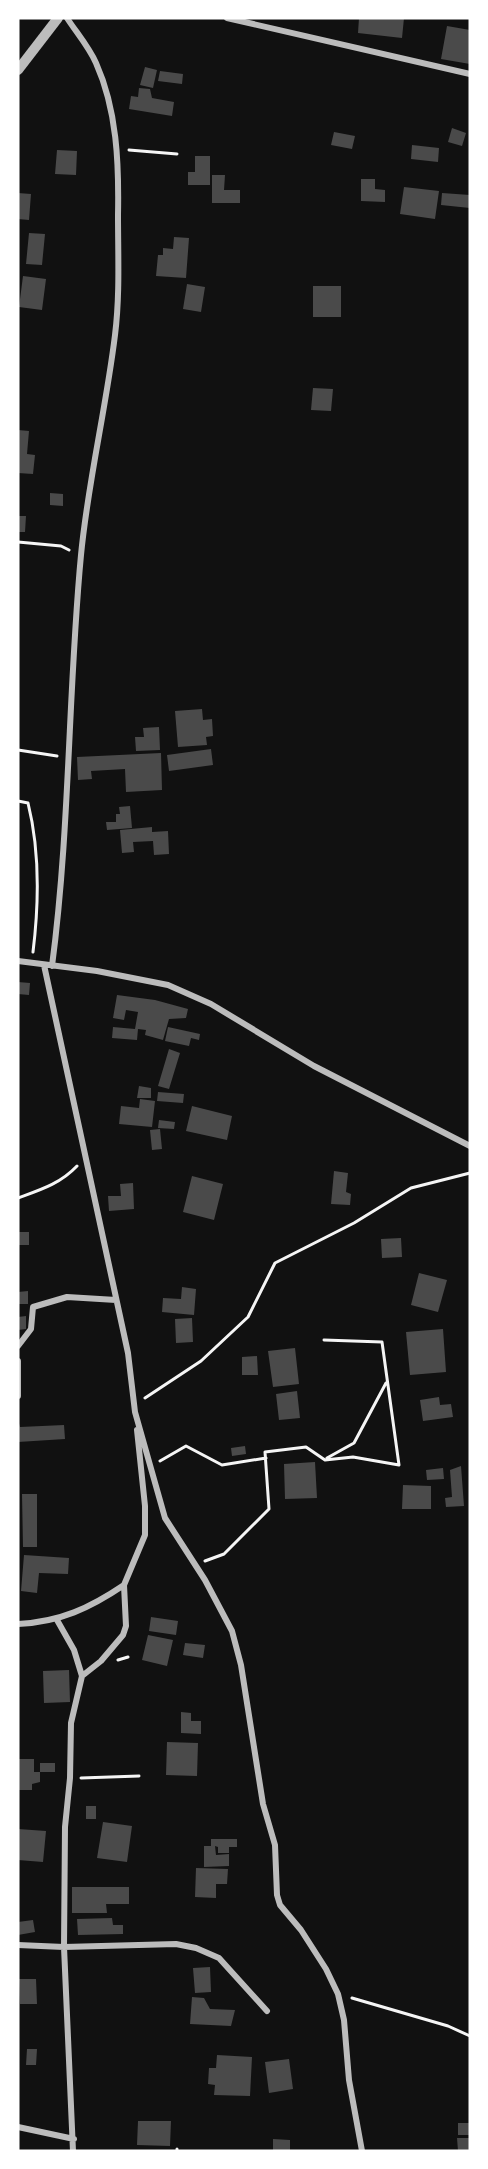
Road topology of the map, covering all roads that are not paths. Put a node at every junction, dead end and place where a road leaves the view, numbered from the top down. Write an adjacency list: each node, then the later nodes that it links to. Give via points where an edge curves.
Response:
1 (58, 18): 4 (street)
2 (67, 18): 8 (street, via 95,61 113,112 118,302 81,555 60,901)
3 (227, 18): 5 (street)
4 (18, 70)
5 (470, 74)
6 (18, 962): 7 (street)
7 (44, 965): 8 (street); 10 (street)
8 (52, 966): 9 (street, via 168,985 211,1004 314,1066)
9 (470, 1146)
10 (116, 1300): 11 (street, via 67,1297 33,1306 31,1329); 14 (street, via 128,1353)
11 (18, 1346)
12 (18, 1361): 13 (street)
13 (18, 1396)
14 (134, 1409): 15 (street, via 146,1528); 25 (street, via 165,1518 225,1616 241,1665 263,1804 274,1845 278,1900 314,1950 338,1994)
15 (124, 1585): 16 (street, via 92,1606); 18 (street, via 128,1617 123,1635)
16 (57, 1620): 17 (street); 18 (street, via 71,1644)
17 (18, 1624)
18 (82, 1676): 20 (street, via 71,1723)
19 (18, 1944): 20 (street)
20 (64, 1947): 21 (street, via 176,1944 203,1950 219,1958); 23 (street, via 66,2050)
21 (267, 2011)
22 (18, 2127): 23 (street)
23 (74, 2139): 24 (street)
24 (73, 2151)
25 (362, 2151)

